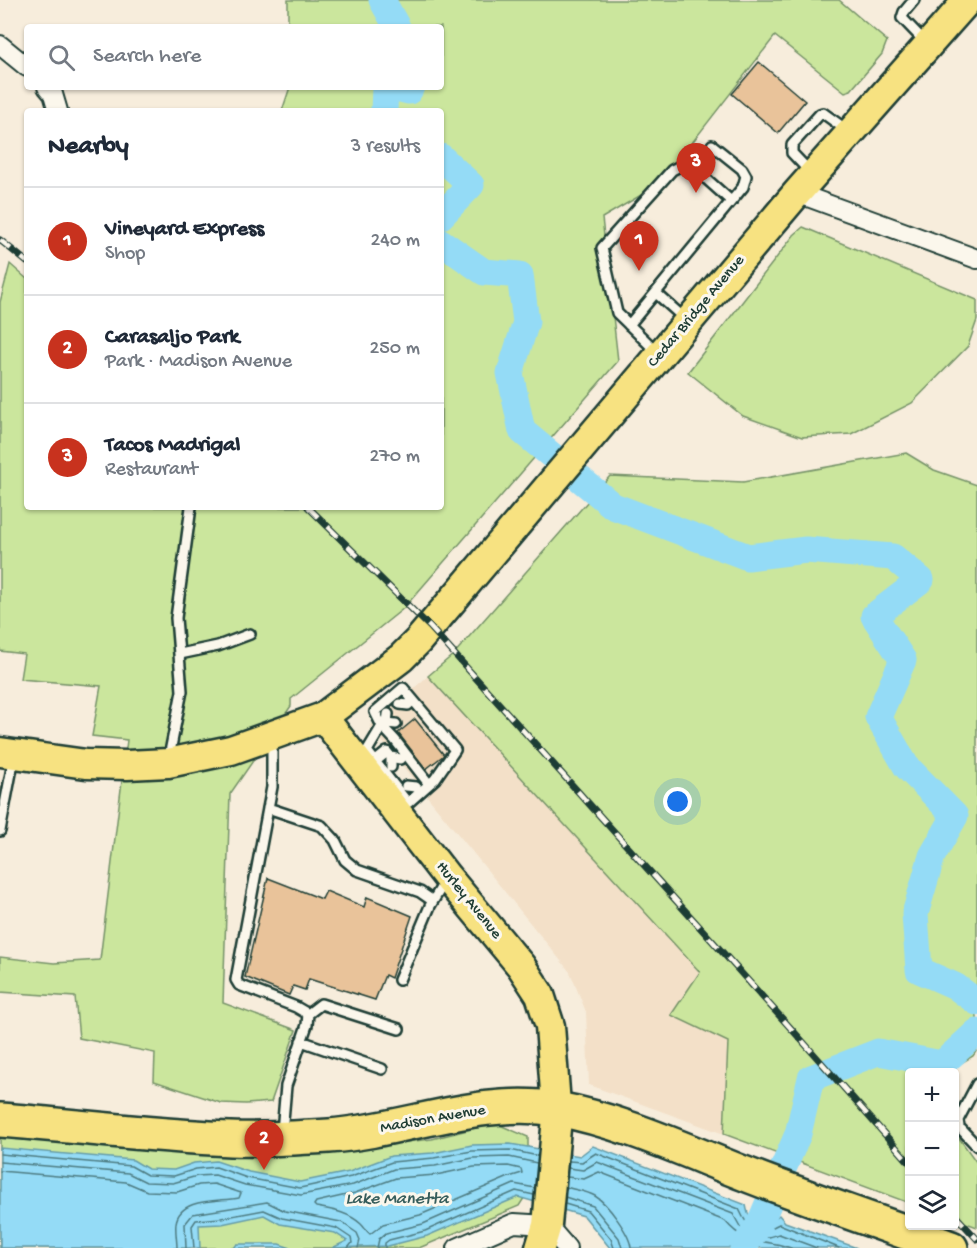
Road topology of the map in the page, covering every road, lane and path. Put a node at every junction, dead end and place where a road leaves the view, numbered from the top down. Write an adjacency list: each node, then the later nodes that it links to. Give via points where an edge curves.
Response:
1 (914, 0): 4 (lane, via 902,18)
2 (968, 1): 4 (main road, Cedar Bridge Avenue)
3 (0, 45): 5 (street)
4 (928, 45): 9 (main road, Cedar Bridge Avenue)
5 (24, 65)
6 (50, 90): 7 (street)
7 (57, 108)
8 (712, 145): 10 (lane, via 746,176 743,187)
9 (805, 184): 11 (street); 13 (main road, Cedar Bridge Avenue)
10 (731, 201): 12 (lane); 14 (lane, via 693,167 684,164 672,170 602,248 617,313)
11 (977, 259)
12 (656, 293): 13 (lane); 14 (lane)
13 (689, 322): 15 (main road, Cedar Bridge Avenue)
14 (629, 325): 15 (lane)
15 (661, 356): 19 (main road, Cedar Bridge Avenue, via 401,658)
16 (191, 510): 18 (lane, via 176,618)
17 (250, 634): 18 (lane)
18 (180, 654): 26 (lane, via 182,691)
19 (382, 689): 20 (main road, Cedar Bridge Avenue); 21 (lane, via 375,712); 27 (lane, via 404,688 407,705 455,750)
20 (322, 717): 22 (main road, Cedar Bridge Avenue); 24 (main road, Hurley Avenue)
21 (388, 722): 24 (lane); 27 (lane, via 395,740)
22 (272, 736): 26 (main road, Cedar Bridge Avenue, via 231,750); 30 (lane)
23 (7, 753): 26 (main road, Cedar Bridge Avenue, via 86,764); 32 (lane)
24 (366, 757): 25 (lane, via 387,752); 31 (main road, Hurley Avenue)
25 (394, 761)
26 (168, 763)
27 (429, 784): 29 (lane)
28 (406, 786): 29 (lane)
29 (417, 786): 31 (lane)
30 (268, 808): 34 (lane, via 322,826 345,860 357,870 420,892); 36 (lane, via 236,980 239,985)
31 (403, 808): 33 (main road, Hurley Avenue)
32 (0, 831)
33 (447, 877): 34 (lane); 41 (main road, Hurley Avenue, via 521,966 540,995 550,1026)
34 (433, 901): 35 (lane)
35 (399, 980)
36 (308, 1014): 37 (lane, via 321,1004); 38 (lane)
37 (399, 1029)
38 (301, 1041): 39 (lane); 43 (lane, via 286,1086)
39 (382, 1069)
40 (977, 1084): 44 (lane, via 958,1120 959,1127)
41 (557, 1114): 43 (highway, Madison Avenue, via 526,1107 466,1111 372,1131); 45 (main road, Hurley Avenue); 48 (highway, Madison Avenue, via 600,1120)
42 (0, 1120): 43 (highway, Madison Avenue, via 231,1139)
43 (281, 1138)
44 (977, 1146)
45 (545, 1231): 46 (street, via 514,1222); 47 (street)
46 (457, 1248)
47 (567, 1248)
48 (951, 1248)

